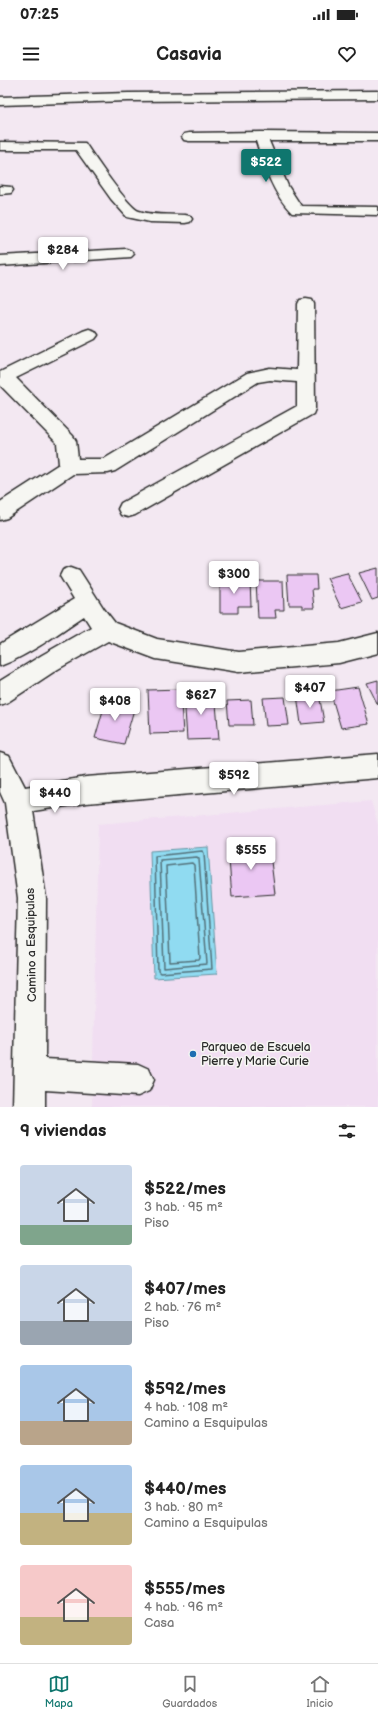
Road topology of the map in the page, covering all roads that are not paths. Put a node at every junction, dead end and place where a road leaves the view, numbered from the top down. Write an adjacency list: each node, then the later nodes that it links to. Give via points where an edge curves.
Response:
1 (378, 95): 2 (street)
2 (0, 101)
3 (261, 136): 4 (street); 5 (street); 7 (street, via 276,174 295,209)
4 (189, 137)
5 (378, 137)
6 (0, 146): 8 (street, via 80,146 132,214 150,218)
7 (378, 211)
8 (185, 219)
9 (126, 254): 10 (street)
10 (0, 261)
11 (306, 304): 13 (street)
12 (89, 335): 14 (street)
13 (306, 377): 15 (street, via 270,374 253,377 108,466); 16 (street, via 306,409)
14 (2, 378): 15 (street, via 66,441)
15 (70, 467): 17 (street)
16 (128, 509)
17 (0, 512)
18 (71, 576): 19 (street)
19 (87, 602): 20 (street); 22 (street)
20 (107, 630): 21 (street, via 156,649 239,662 339,653); 23 (street)
21 (378, 643)
22 (0, 656)
23 (0, 694)
24 (0, 765): 26 (street, Camino a Esquipulas)
25 (378, 766): 26 (street, via 86,790)
26 (18, 801): 27 (street, Camino a Esquipulas, via 32,898)
27 (31, 1074): 28 (street); 29 (street, Camino a Esquipulas)
28 (138, 1080)
29 (29, 1107)

